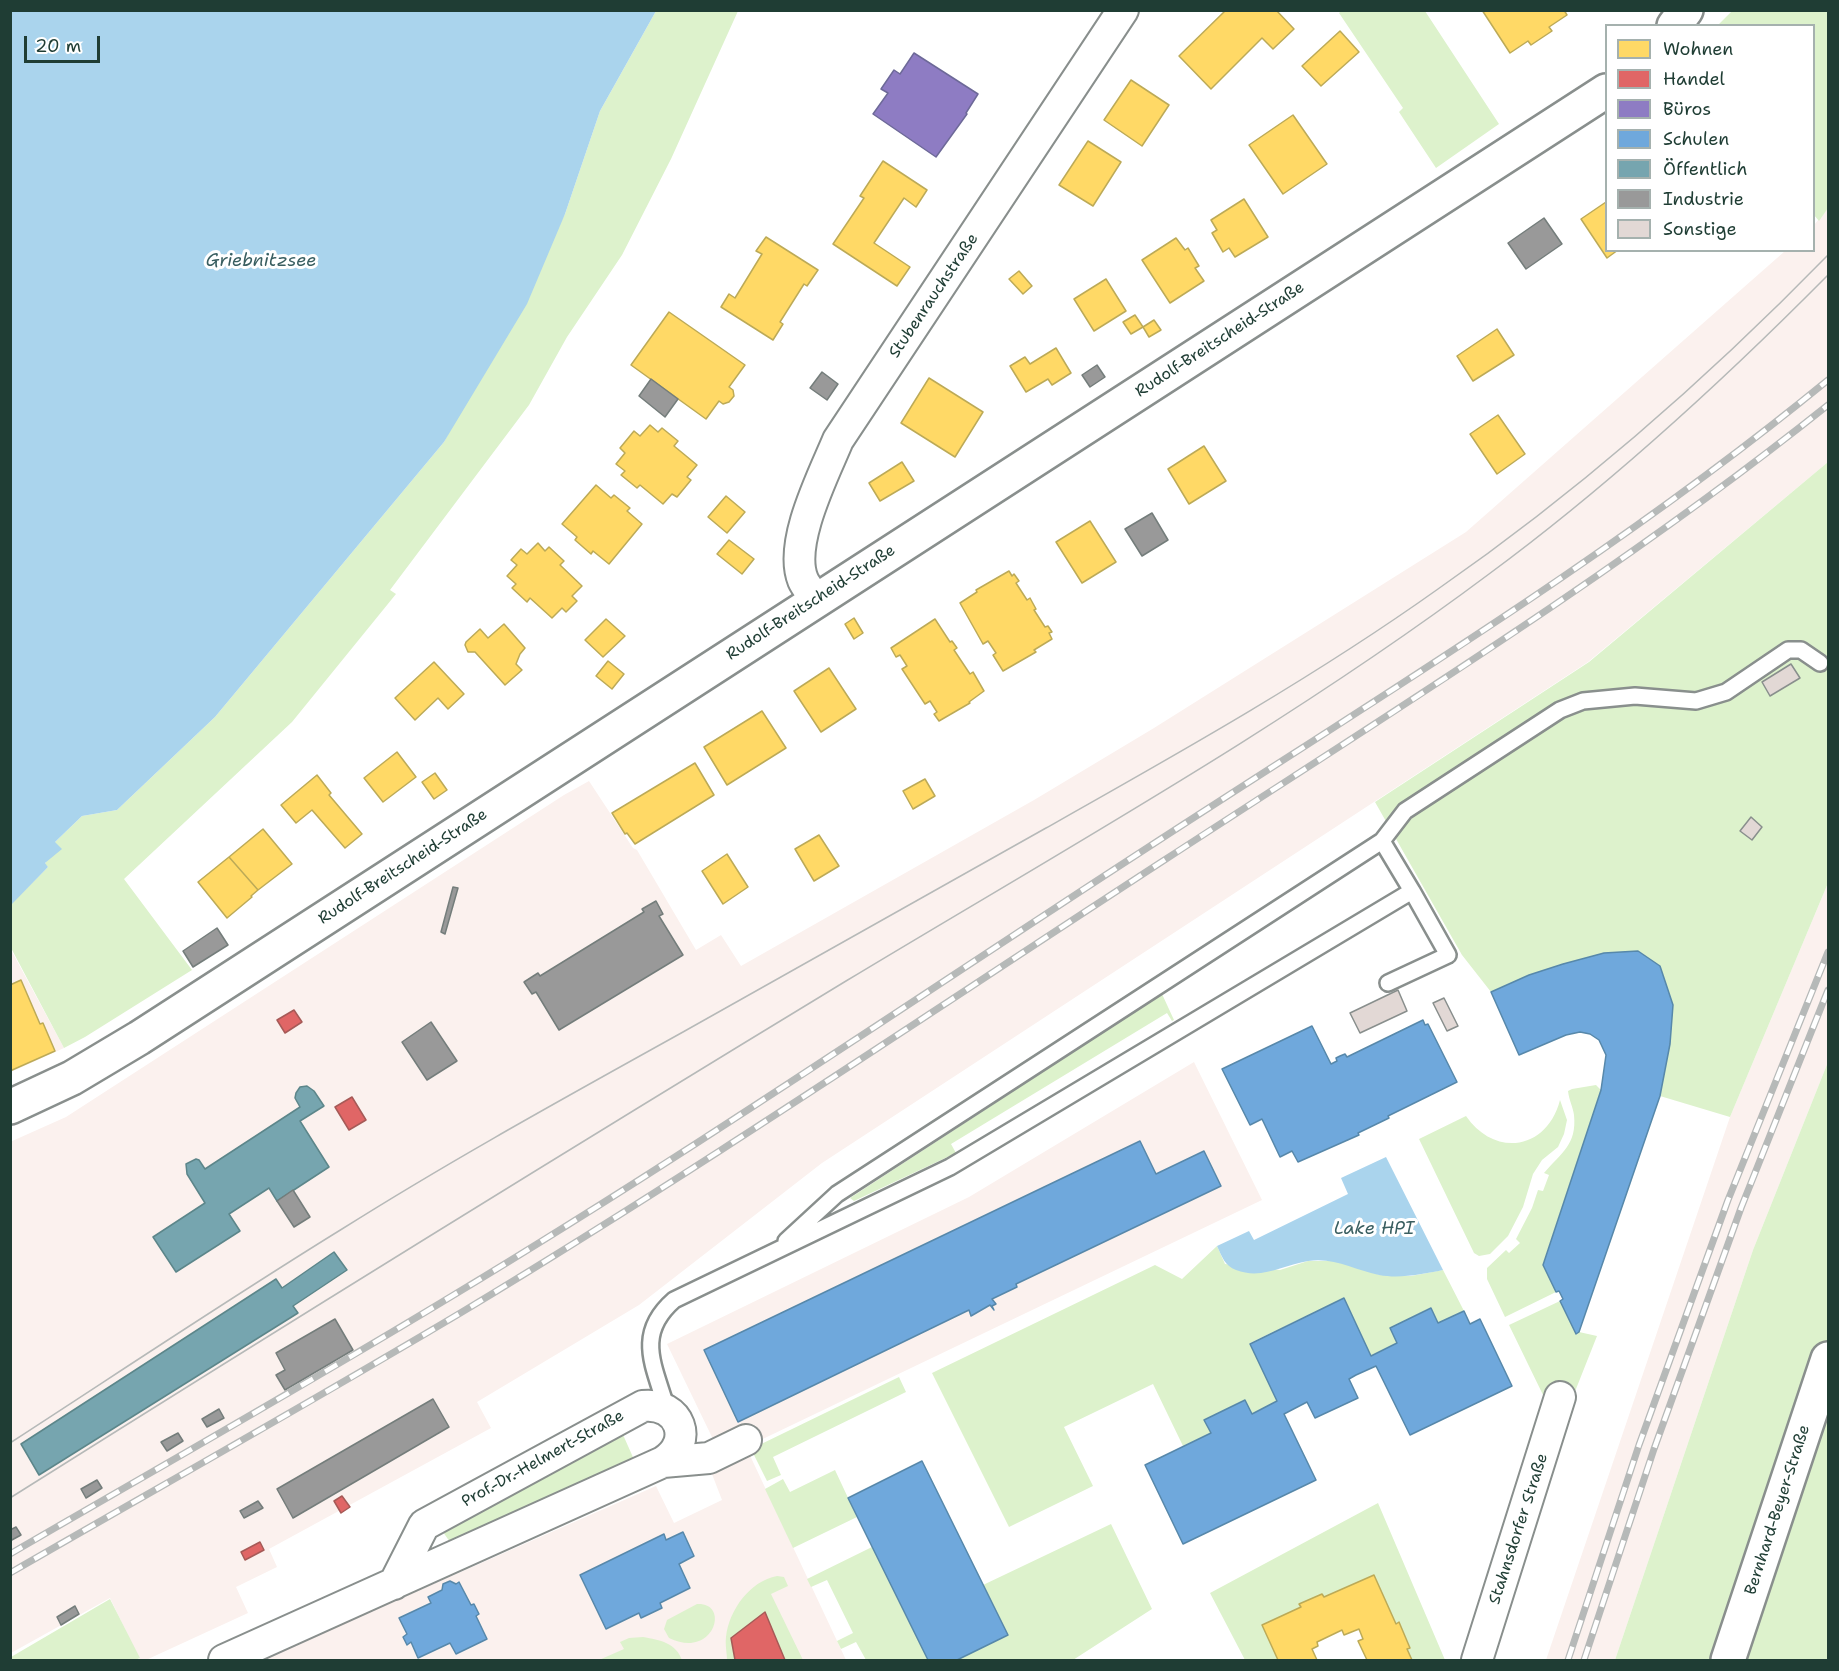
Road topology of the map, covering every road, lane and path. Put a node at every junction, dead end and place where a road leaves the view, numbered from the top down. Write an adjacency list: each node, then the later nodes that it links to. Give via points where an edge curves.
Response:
1 (1123, 10): 5 (street, Stubenrauchstraße, via 838,440 801,538 803,579)
2 (1686, 10): 3 (street)
3 (1676, 24)
4 (1605, 92): 5 (street, Rudolf-Breitscheid-Straße)
5 (816, 600): 10 (street, Rudolf-Breitscheid-Straße, via 139,1038 72,1078)
6 (1820, 663): 7 (lane, via 1801,650 1788,650 1726,692 1696,701 1635,696 1583,701 1560,710 1405,811)
7 (1382, 841): 8 (lane); 11 (lane, via 837,1194)
8 (1412, 891): 9 (lane, via 1448,955); 11 (lane, via 950,1167)
9 (1388, 983)
10 (10, 1107)
11 (774, 1252): 14 (lane, via 674,1300 656,1320 650,1347)
12 (1828, 1359): 20 (street, Bernhard-Beyer-Straße)
13 (1560, 1397): 19 (street, Stahnsdorfer Straße)
14 (668, 1410): 16 (street, via 681,1433 676,1450); 17 (street, Prof.-Dr.-Helmert-Straße, via 651,1405 634,1409 424,1524)
15 (746, 1440): 16 (street, via 709,1458)
16 (663, 1462): 17 (street)
17 (394, 1584): 18 (street)
18 (224, 1660)
19 (1477, 1660)
20 (1728, 1660)

